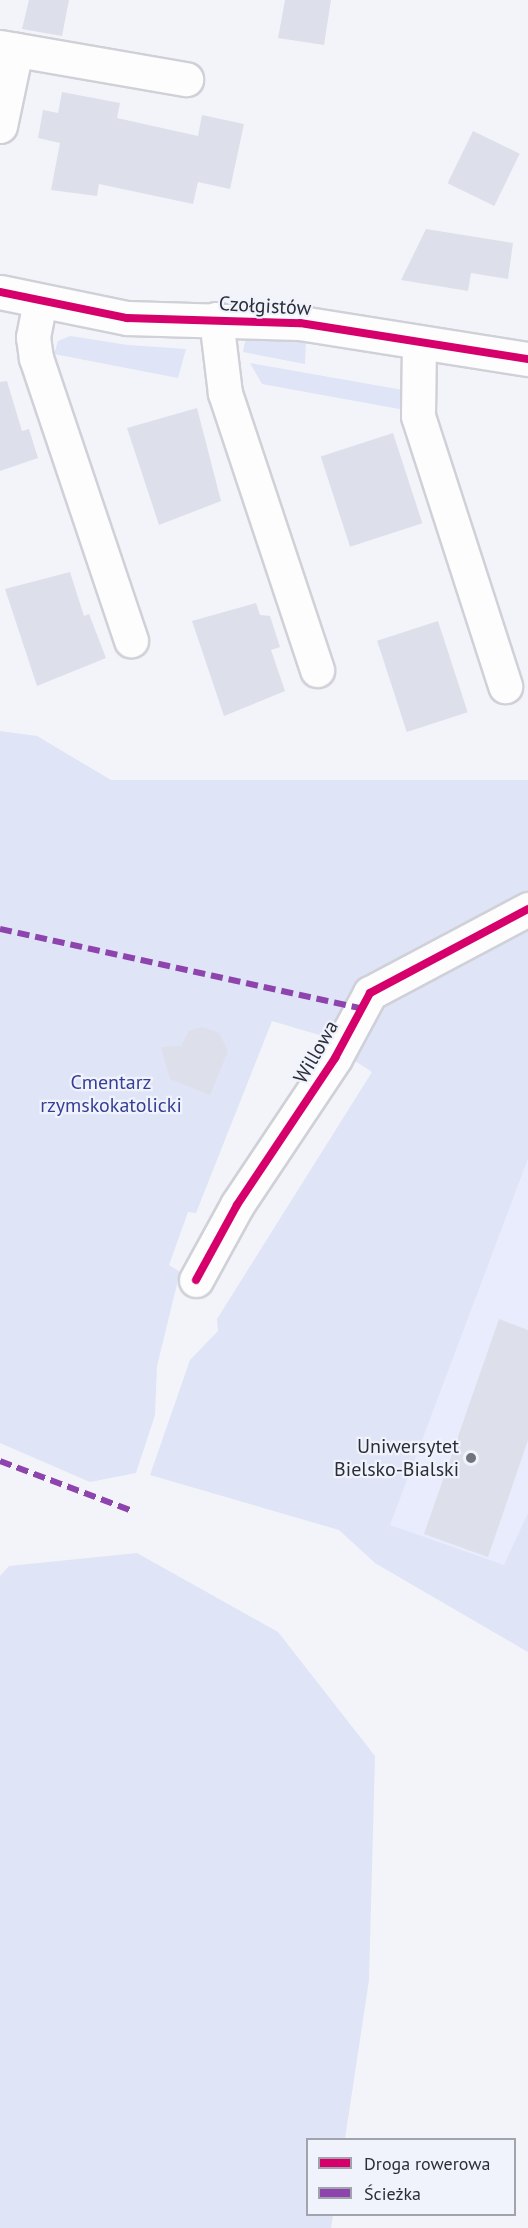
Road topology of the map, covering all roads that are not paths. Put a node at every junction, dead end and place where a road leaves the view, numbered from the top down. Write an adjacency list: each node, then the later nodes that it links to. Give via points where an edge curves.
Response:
1 (8, 49): 2 (street); 3 (street)
2 (186, 79)
3 (0, 126)
4 (0, 292): 5 (street, Czołgistów)
5 (40, 302): 6 (street, Czołgistów, via 127,318); 9 (street, via 33,337 36,358)
6 (216, 319): 7 (street, Czołgistów, via 332,327); 10 (street, Czołgistów, via 225,393)
7 (419, 344): 8 (street, Czołgistów); 11 (street, via 418,416)
8 (528, 359)
9 (131, 640)
10 (317, 670)
11 (505, 686)
12 (528, 909): 13 (street, Willowa, via 370,993 334,1058 237,1205)
13 (196, 1280)

